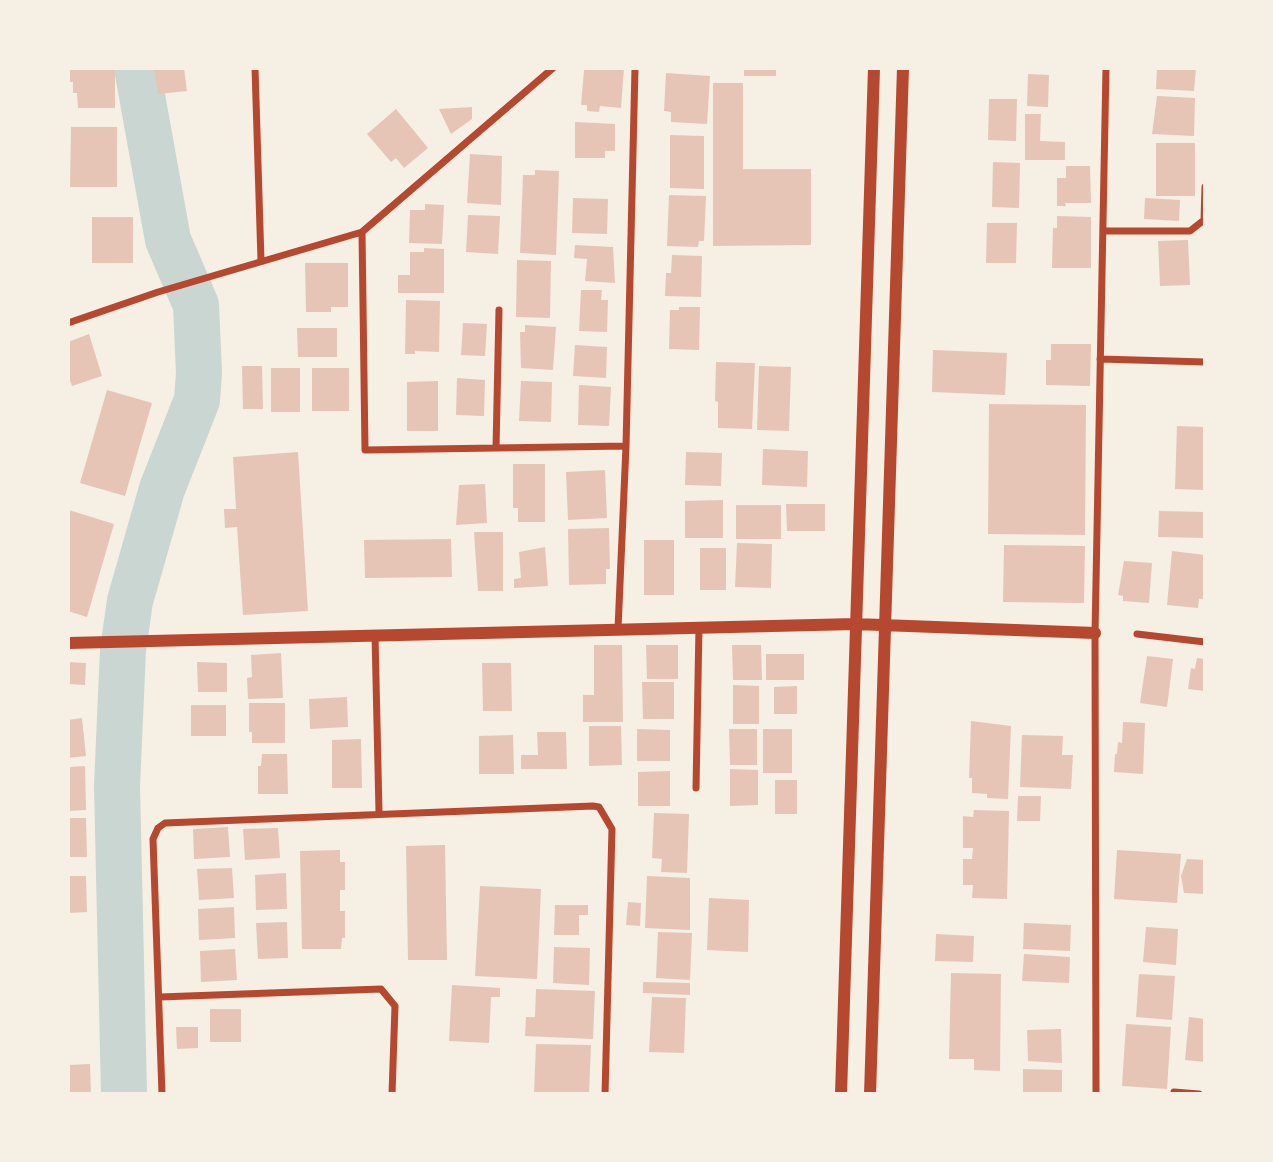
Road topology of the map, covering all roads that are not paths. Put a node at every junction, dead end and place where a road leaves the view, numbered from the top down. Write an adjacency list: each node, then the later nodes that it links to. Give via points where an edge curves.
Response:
1 (255, 68): 10 (street)
2 (553, 68): 9 (street)
3 (635, 68): 15 (street)
4 (874, 68): 17 (street)
5 (902, 68): 18 (street)
6 (1106, 68): 8 (street)
7 (1205, 187): 8 (street, via 1204,220 1190,231)
8 (1103, 231): 13 (street)
9 (362, 232): 10 (street); 16 (street, via 365,450)
10 (261, 261): 12 (street)
11 (499, 310): 16 (street)
12 (68, 323)
13 (1100, 359): 14 (street); 21 (street)
14 (1205, 362)
15 (626, 446): 16 (street); 20 (street)
16 (496, 448)
17 (855, 624): 18 (street); 19 (street); 33 (street)
18 (884, 625): 21 (street); 34 (street)
19 (699, 627): 20 (street); 26 (street)
20 (618, 628): 23 (street)
21 (1095, 633): 35 (street)
22 (1137, 634): 24 (street)
23 (374, 635): 25 (street); 27 (street)
24 (1205, 642)
25 (68, 643)
26 (696, 788)
27 (379, 812): 28 (street, via 165,823 158,828 153,839); 32 (street, via 599,807 612,829)
28 (160, 997): 30 (street); 31 (street, via 381,989 395,1006)
29 (1174, 1092): 36 (street)
30 (162, 1094)
31 (392, 1094)
32 (605, 1094)
33 (841, 1094)
34 (870, 1094)
35 (1096, 1094)
36 (1199, 1094)

